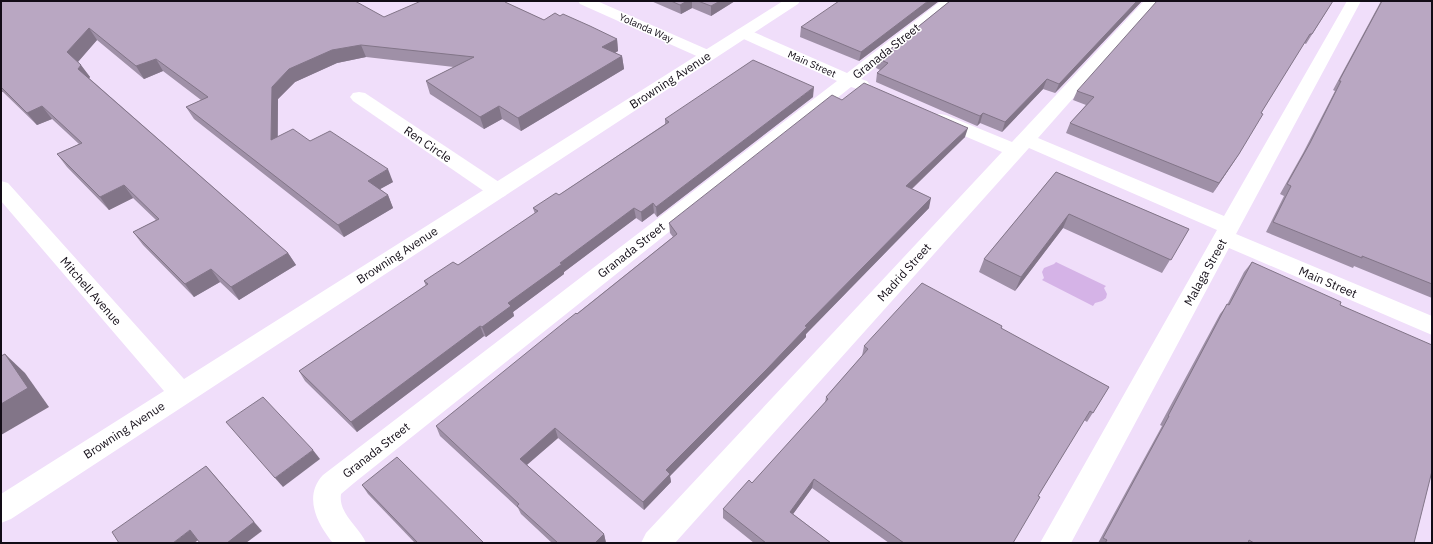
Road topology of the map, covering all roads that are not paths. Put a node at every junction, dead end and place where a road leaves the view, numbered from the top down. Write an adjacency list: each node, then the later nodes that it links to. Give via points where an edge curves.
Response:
1 (585, 1): 7 (street, Yolanda Way)
2 (793, 1): 6 (street, Browning Avenue)
3 (950, 1): 8 (street, Granada Street)
4 (1152, 1): 12 (street, Madrid Street)
5 (1354, 1): 15 (street, Malaga Street)
6 (743, 33): 7 (street, Browning Avenue); 8 (street, Main Street)
7 (708, 55): 14 (street, Browning Avenue)
8 (849, 80): 9 (street, Main Street); 19 (street, Granada Street, via 344,474 329,489 327,508 334,522)
9 (878, 92)
10 (359, 97): 14 (street, Ren Circle)
11 (928, 114): 12 (street, Main Street)
12 (1019, 145): 15 (street, Main Street); 20 (street, Madrid Street)
13 (1, 188): 17 (street, Mitchell Avenue)
14 (498, 190): 17 (street, Browning Avenue)
15 (1227, 232): 16 (street, Main Street); 21 (street, Malaga Street)
16 (1432, 326)
17 (181, 393): 18 (street, Browning Avenue)
18 (1, 510)
19 (351, 543)
20 (656, 543)
21 (1055, 543)

